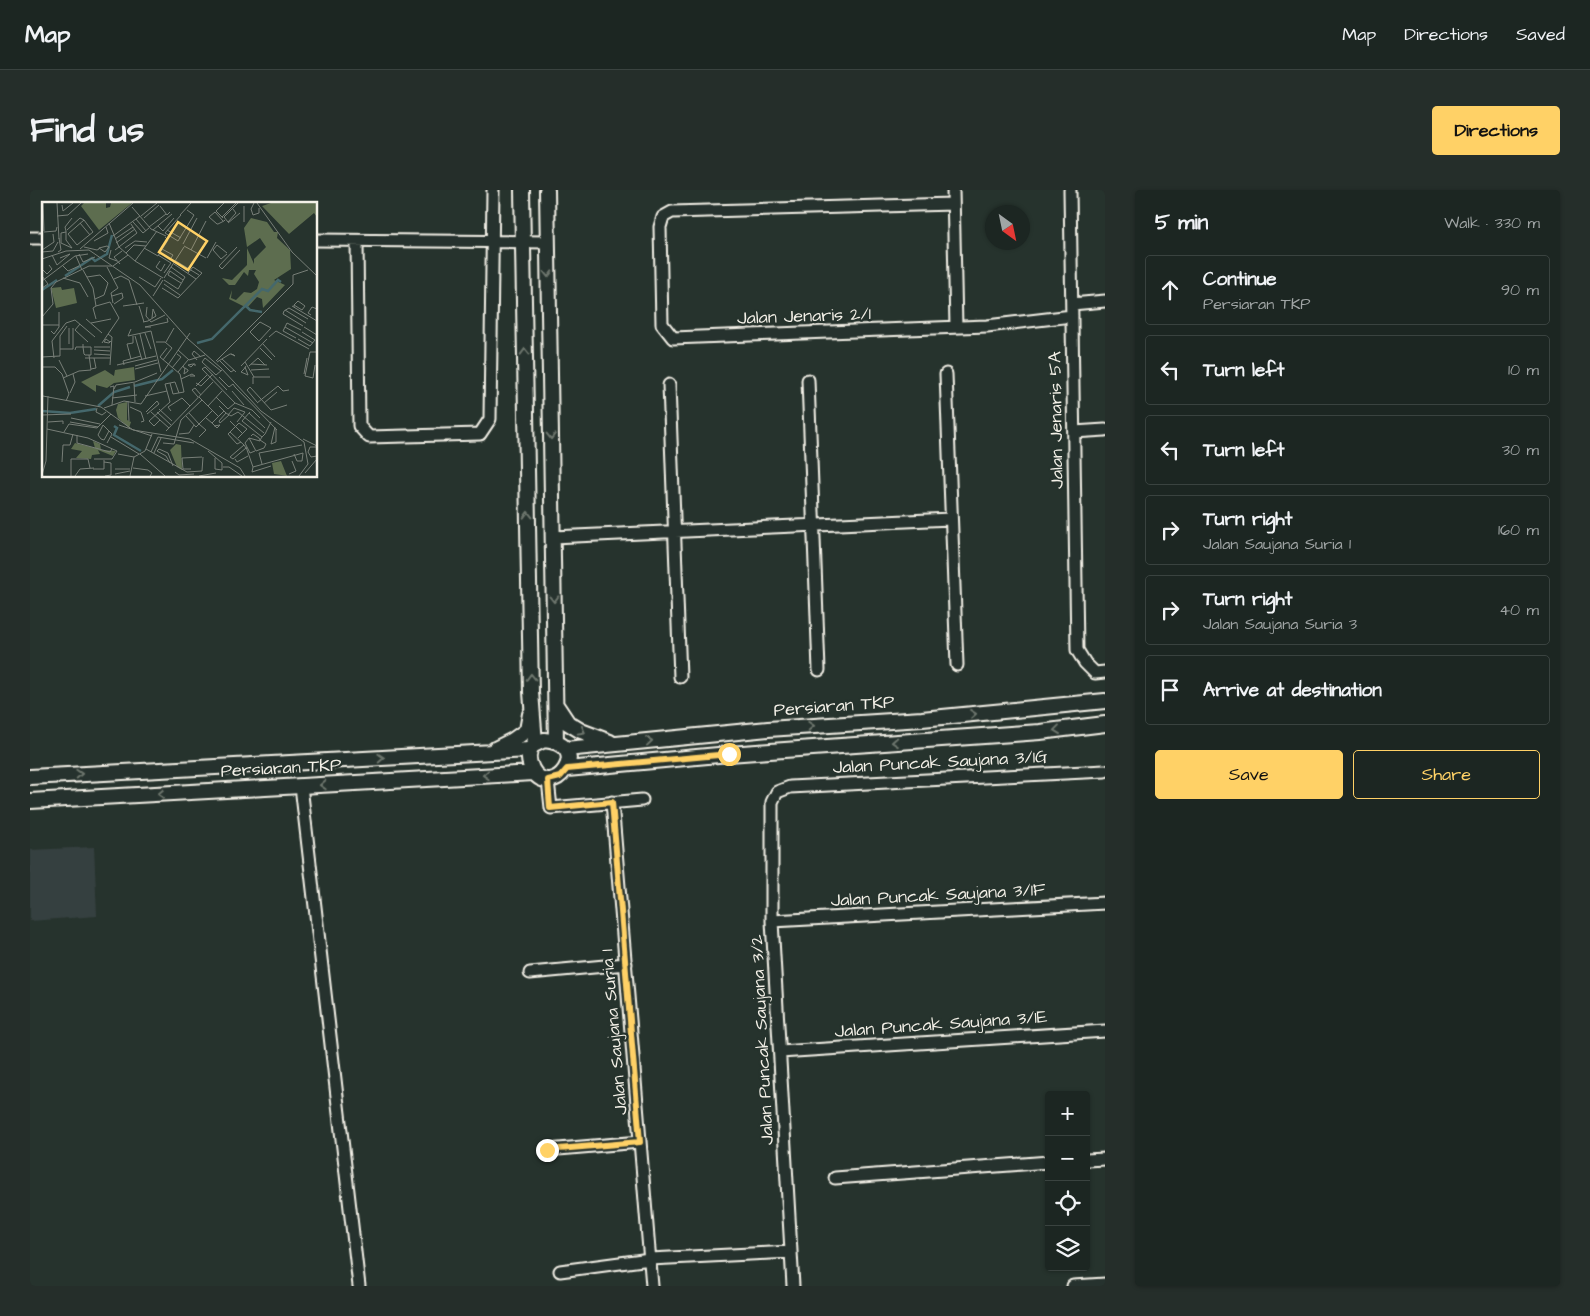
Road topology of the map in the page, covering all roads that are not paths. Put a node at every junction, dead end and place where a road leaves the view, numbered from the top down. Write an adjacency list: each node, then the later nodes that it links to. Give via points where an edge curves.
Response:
1 (493, 190): 9 (street)
2 (522, 190): 10 (street)
3 (546, 190): 11 (street)
4 (952, 190): 6 (street)
5 (1070, 190): 13 (street, Jalan Jenaris 5A)
6 (953, 204): 15 (street); 15 (street, Jalan Jenaris 2/1, via 672,212 663,217 660,227 662,324 673,338)
7 (318, 240): 8 (street)
8 (357, 240): 9 (street); 9 (street, via 359,426 368,437 480,434 490,419)
9 (493, 242): 10 (street)
10 (523, 242): 11 (street); 31 (street, one-way to 10)
11 (548, 242): 24 (street, one-way to 24)
12 (1105, 301): 13 (street)
13 (1072, 304): 14 (street, Jalan Jenaris 5A)
14 (1072, 316): 15 (street, Jalan Jenaris 2/1); 20 (street, Jalan Jenaris 5A)
15 (956, 327)
16 (946, 374): 21 (street)
17 (808, 380): 22 (street)
18 (669, 385): 23 (street)
19 (1105, 430): 20 (street)
20 (1074, 432): 27 (street, Jalan Jenaris 5A, via 1077,650 1095,673)
21 (952, 519): 22 (street); 25 (street)
22 (814, 525): 23 (street); 26 (street)
23 (675, 532): 24 (street); 28 (street)
24 (553, 537): 30 (street, one-way to 30)
25 (957, 665)
26 (819, 670)
27 (1105, 672)
28 (680, 677)
29 (1105, 701): 33 (street, Persiaran TKP, one-way to 29)
30 (556, 704): 33 (street, one-way to 33, via 568,723); 34 (street)
31 (532, 705): 35 (street); 36 (street, via 527,730)
32 (1105, 724): 37 (street, one-way to 37, via 1040,732)
33 (617, 744): 34 (street, Persiaran TKP)
34 (561, 746): 35 (street, via 544,740); 37 (street, via 569,759)
35 (532, 747): 36 (street, Persiaran TKP); 39 (street, via 529,761)
36 (490, 752): 40 (street, Persiaran TKP, one-way to 36)
37 (567, 769): 41 (street, via 560,777)
38 (1105, 771): 43 (street, Jalan Puncak Saujana 3/1G, via 790,787)
39 (534, 772): 41 (street); 42 (street, Persiaran TKP, one-way to 42)
40 (30, 777)
41 (548, 780): 46 (street, via 550,808)
42 (302, 786): 45 (street, Persiaran TKP, one-way to 45); 63 (street)
43 (777, 792): 48 (street, Jalan Puncak Saujana 3/2, via 772,802)
44 (642, 800): 46 (street)
45 (30, 801)
46 (612, 802): 49 (street, Jalan Saujana Suria 1)
47 (1105, 903): 48 (street, Jalan Puncak Saujana 3/1F)
48 (772, 921): 52 (street, Jalan Puncak Saujana 3/2)
49 (626, 964): 50 (street); 53 (street, Jalan Saujana Suria 1)
50 (530, 972)
51 (1105, 1031): 52 (street, Jalan Puncak Saujana 3/1E)
52 (780, 1052): 59 (street, Jalan Puncak Saujana 3/2)
53 (640, 1142): 54 (street); 60 (street, Jalan Saujana Suria 1)
54 (547, 1150)
55 (1105, 1159): 56 (street)
56 (1090, 1160)
57 (1045, 1162): 58 (street)
58 (835, 1178)
59 (791, 1252): 60 (street); 65 (street, Jalan Puncak Saujana 3/2)
60 (650, 1259): 61 (street); 64 (street, Jalan Saujana Suria 1)
61 (560, 1271)
62 (1105, 1284): 66 (street)
63 (359, 1286)
64 (652, 1286)
65 (792, 1286)
66 (1074, 1286)

